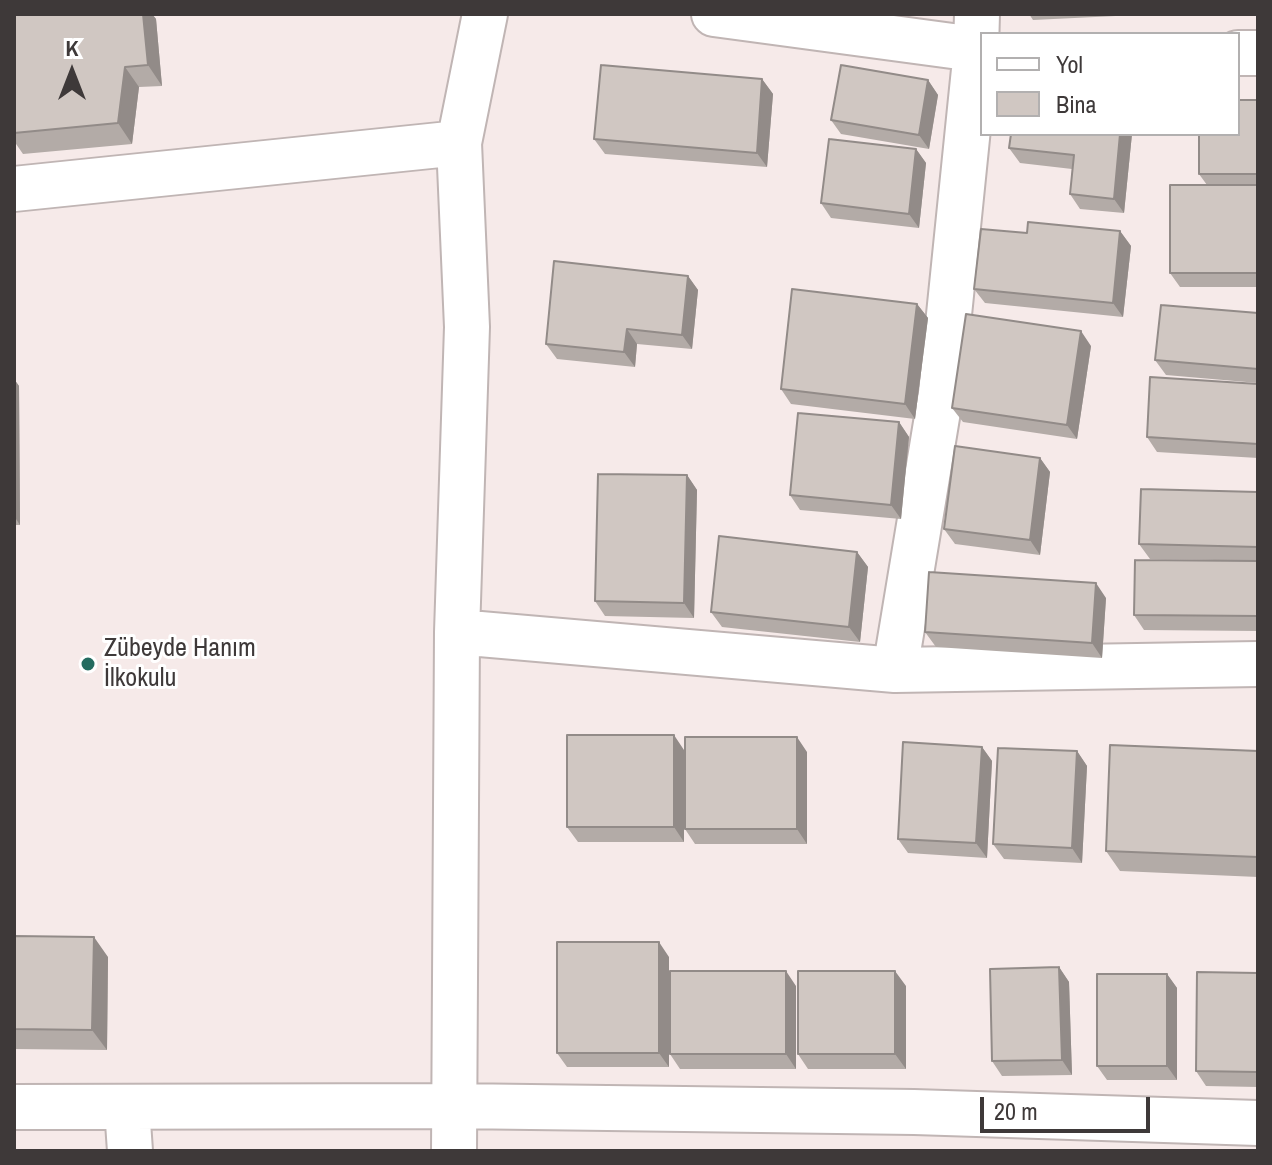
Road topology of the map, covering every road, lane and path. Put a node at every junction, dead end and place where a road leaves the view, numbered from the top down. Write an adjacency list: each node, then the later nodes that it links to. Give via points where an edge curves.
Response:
1 (485, 14): 4 (street)
2 (714, 14): 3 (street)
3 (978, 38): 8 (street, via 941,393)
4 (459, 143): 5 (street); 6 (street, via 467,327)
5 (14, 189)
6 (457, 632): 8 (street); 9 (street)
7 (1258, 664): 8 (street)
8 (895, 670)
9 (454, 1106): 11 (street); 13 (street); 15 (street)
10 (14, 1107): 11 (street)
11 (127, 1108): 14 (street)
12 (1258, 1123): 13 (street)
13 (913, 1132)
14 (130, 1151)
15 (454, 1151)

